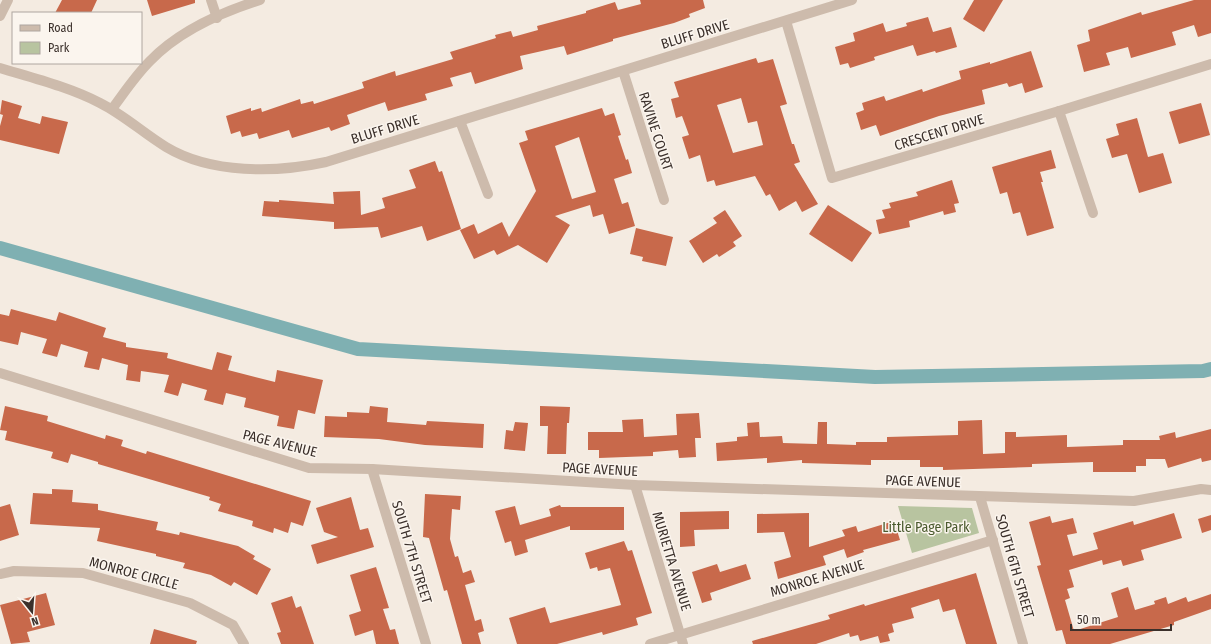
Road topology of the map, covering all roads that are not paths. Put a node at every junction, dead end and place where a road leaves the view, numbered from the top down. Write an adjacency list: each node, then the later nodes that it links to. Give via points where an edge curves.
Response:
1 (8, 0): 5 (street)
2 (211, 0): 6 (street)
3 (260, 0): 6 (street)
4 (852, 0): 7 (street, BLUFF DRIVE)
5 (0, 16)
6 (217, 18): 11 (street, via 192,30 151,60 134,78)
7 (786, 21): 10 (street, BLUFF DRIVE); 12 (street, CRESCENT DRIVE, via 832,178)
8 (1211, 64): 12 (street, CRESCENT DRIVE)
9 (0, 68): 11 (street, BLUFF DRIVE, via 86,96)
10 (622, 71): 13 (street, BLUFF DRIVE); 15 (street, RAVINE COURT)
11 (112, 110): 13 (street, BLUFF DRIVE, via 166,147 180,153 206,162 234,167 279,170 305,167)
12 (1059, 111): 16 (street)
13 (460, 121): 14 (street)
14 (488, 194)
15 (664, 200)
16 (1093, 213)
17 (0, 373): 18 (street, PAGE AVENUE, via 309,468)
18 (372, 469): 19 (street, PAGE AVENUE); 26 (street, SOUTH 7TH STREET)
19 (635, 485): 21 (street, PAGE AVENUE); 24 (street, MURIETTA AVENUE)
20 (1211, 490): 21 (street, PAGE AVENUE, via 1201,489 1134,501)
21 (980, 497): 22 (street, SOUTH 6TH STREET)
22 (993, 540): 24 (street, MONROE AVENUE); 28 (street, SOUTH 6TH STREET)
23 (0, 574): 25 (street, MONROE CIRCLE, via 14,571 83,573 190,604 233,625)
24 (682, 639): 27 (street, MONROE AVENUE)
25 (244, 644)
26 (426, 644)
27 (650, 644)
28 (1023, 644)

